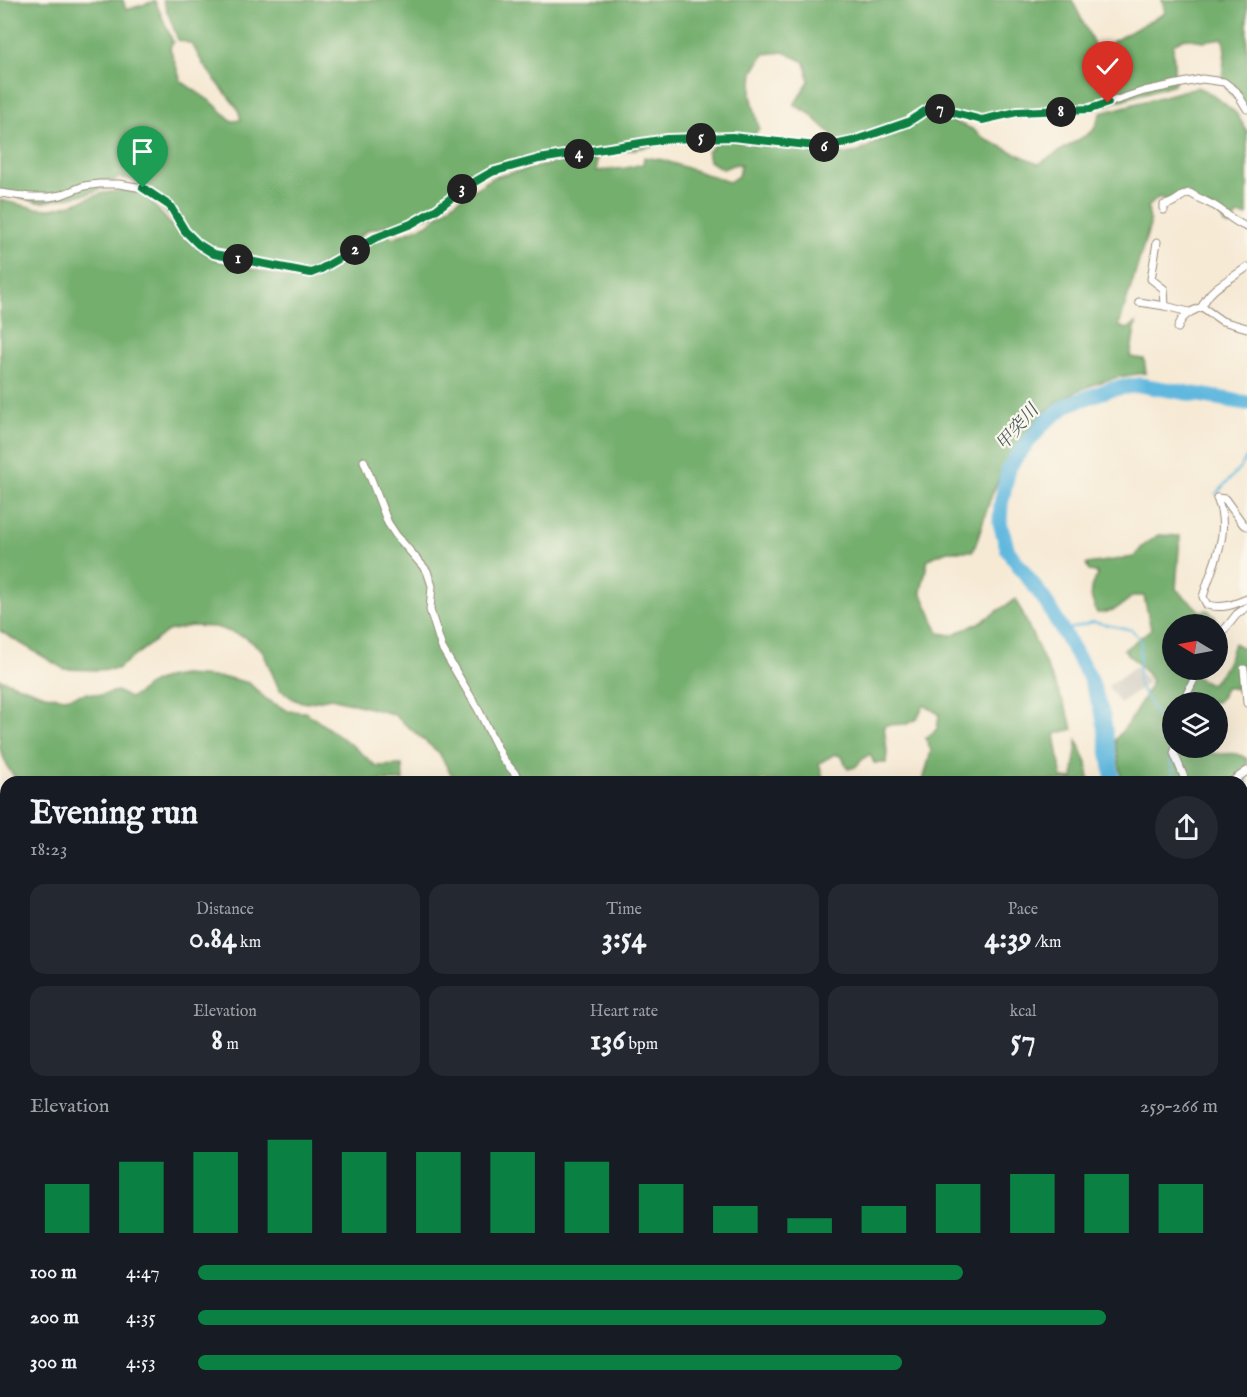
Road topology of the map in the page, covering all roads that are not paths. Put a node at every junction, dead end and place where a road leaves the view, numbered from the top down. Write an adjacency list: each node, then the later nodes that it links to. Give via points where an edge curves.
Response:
1 (1247, 109): 2 (street, via 1236,91 1224,82 1202,79 1144,91 1090,109 1017,112 982,120 928,109 908,122 826,147 732,137 667,139 539,159 492,172 411,224 375,238 311,273 214,254 185,231 170,206 143,188 99,184 49,197)
2 (0, 193)
3 (1164, 210): 4 (street, via 1164,205 1190,193)
4 (1247, 227)
5 (1157, 242): 8 (street, via 1151,279 1164,289)
6 (1247, 267): 9 (street, via 1214,288)
7 (1139, 302): 8 (street)
8 (1165, 306): 10 (street)
9 (1202, 307): 10 (street); 12 (street, via 1222,321)
10 (1189, 312): 11 (street)
11 (1178, 328)
12 (1247, 328)
13 (364, 460): 21 (street, via 388,523 427,571 432,586 429,610 442,648 503,759)
14 (1247, 526): 15 (street, via 1225,499 1217,498 1223,517 1223,538 1203,597 1207,605 1215,607)
15 (1247, 599)
16 (1247, 606): 17 (street)
17 (1228, 625)
18 (1244, 669): 19 (street)
19 (1247, 703)
20 (1176, 758): 22 (street)
21 (517, 776)
22 (1184, 776)

